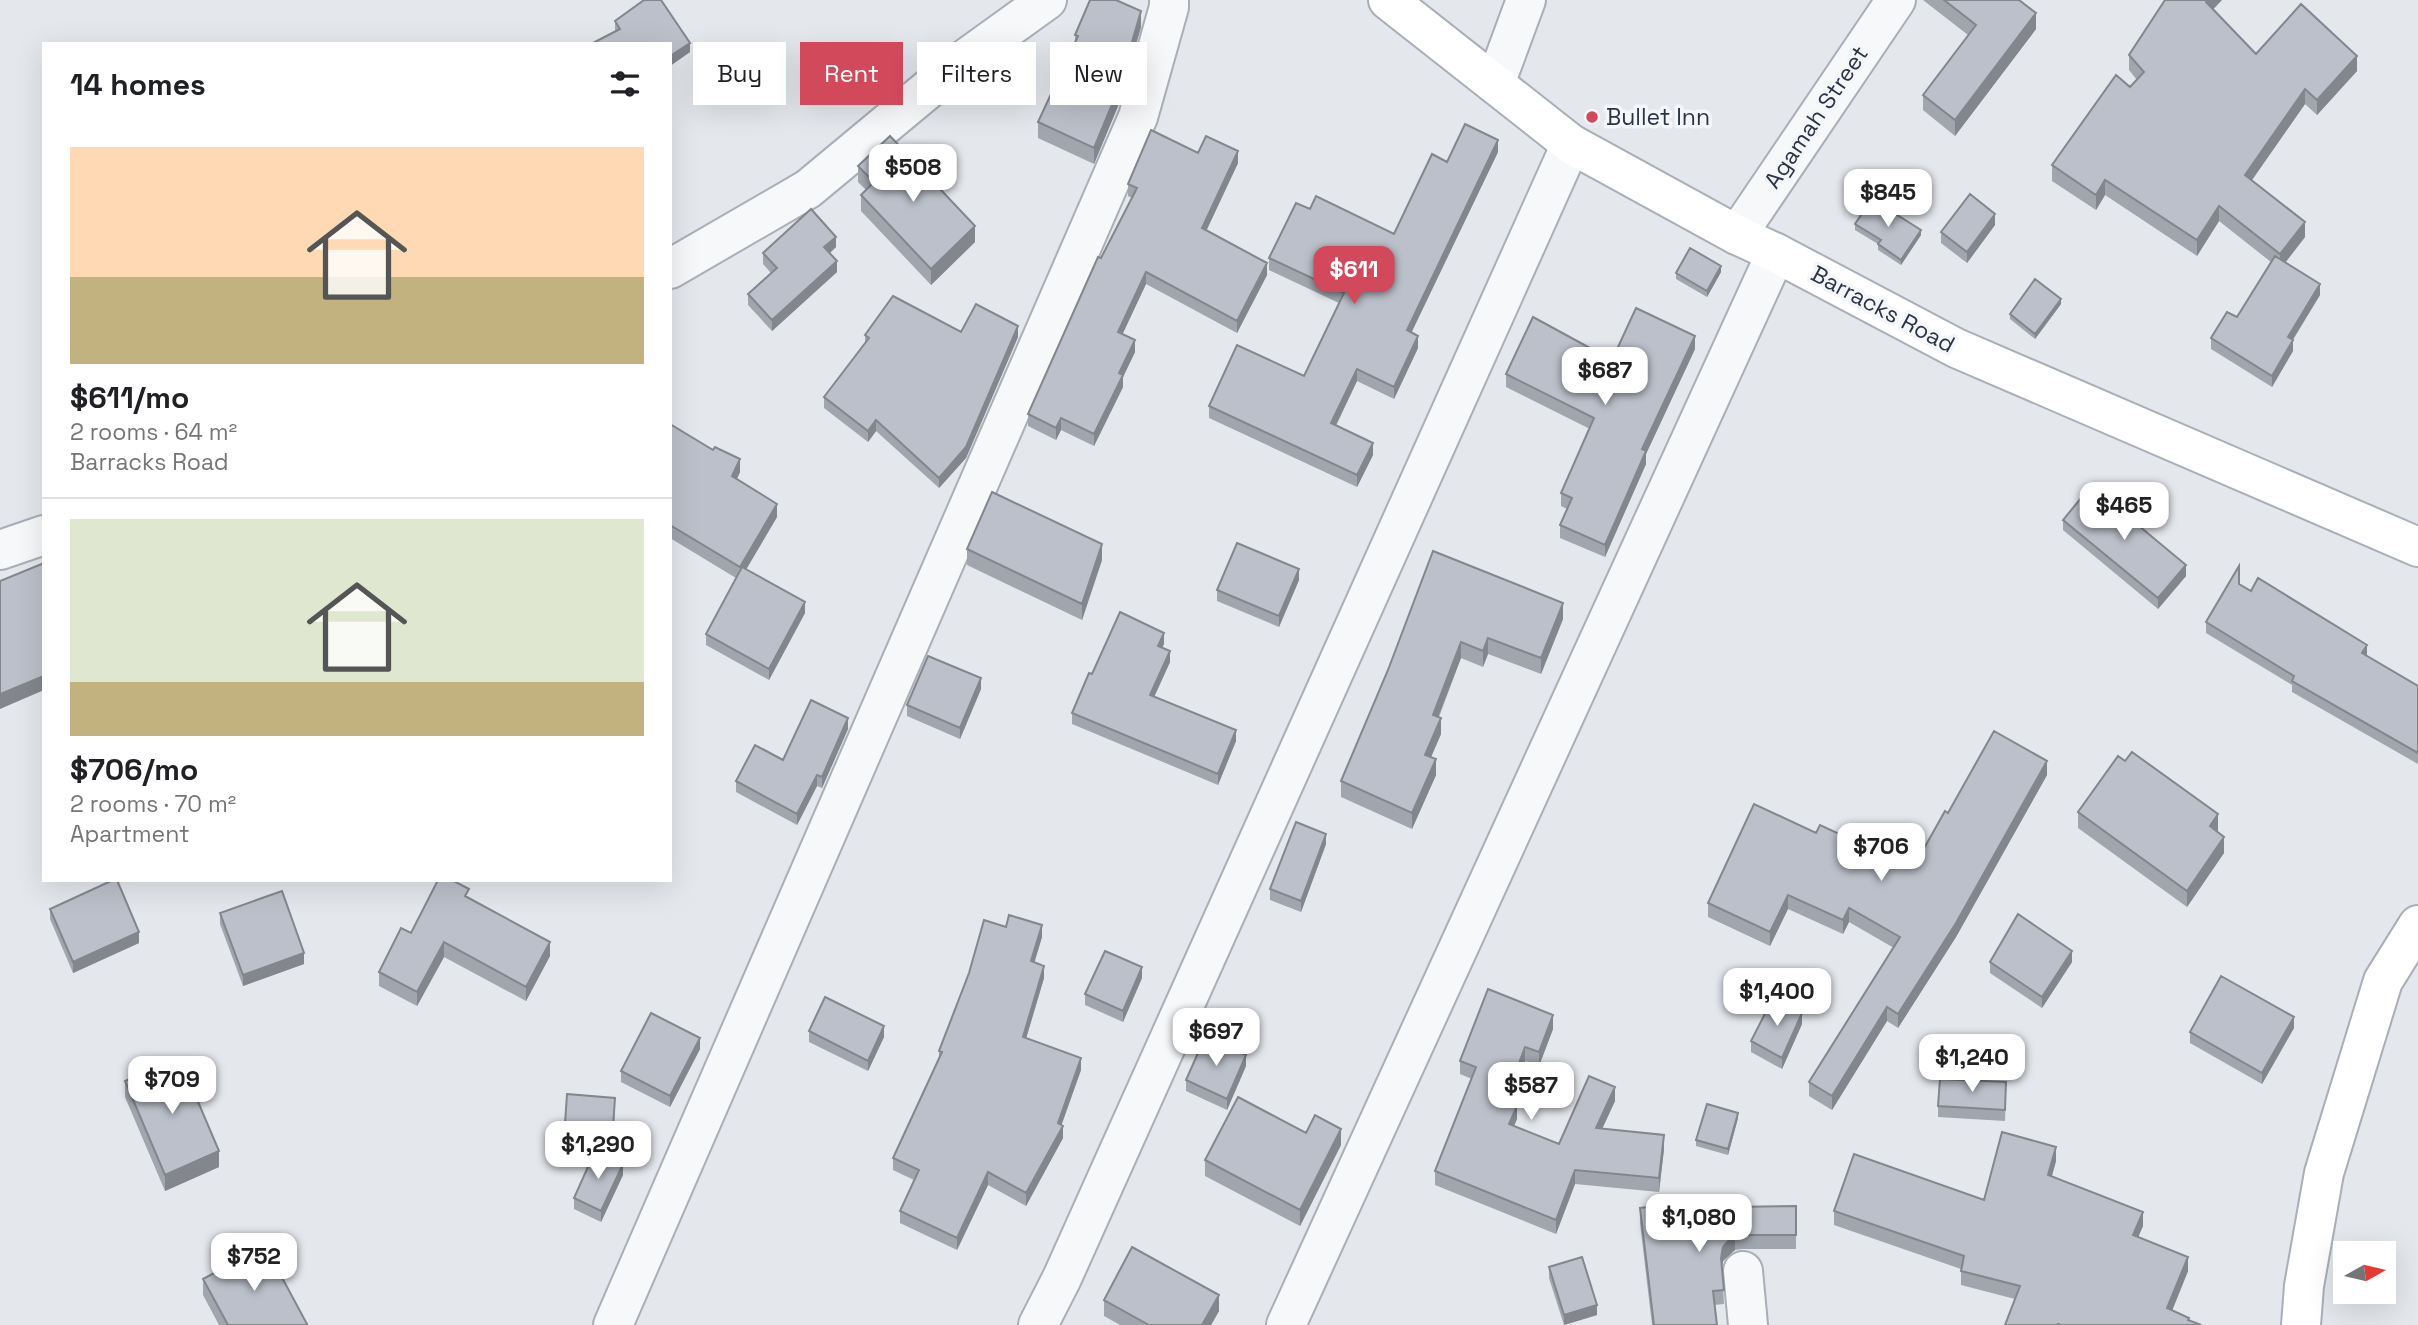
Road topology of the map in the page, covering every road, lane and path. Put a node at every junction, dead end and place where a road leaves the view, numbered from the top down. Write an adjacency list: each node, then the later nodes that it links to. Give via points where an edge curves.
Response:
1 (1047, 0): 10 (street, via 961,62 808,189)
2 (1169, 0): 16 (street, via 1138,117)
3 (1388, 0): 6 (street, Barracks Road)
4 (1526, 0): 6 (street)
5 (1896, 0): 8 (street, Agamah Street)
6 (1495, 84): 7 (street, Barracks Road)
7 (1571, 144): 8 (street, Barracks Road); 17 (street)
8 (1737, 235): 9 (street, Barracks Road)
9 (1776, 253): 12 (street, Barracks Road, via 1956,348); 18 (street)
10 (672, 268)
11 (42, 536): 13 (street)
12 (2418, 547)
13 (0, 550)
14 (2418, 925): 20 (street, via 2384,981 2324,1173)
15 (1743, 1271): 19 (street)
16 (612, 1325)
17 (1038, 1325)
18 (1286, 1325)
19 (1748, 1325)
20 (2301, 1325)

